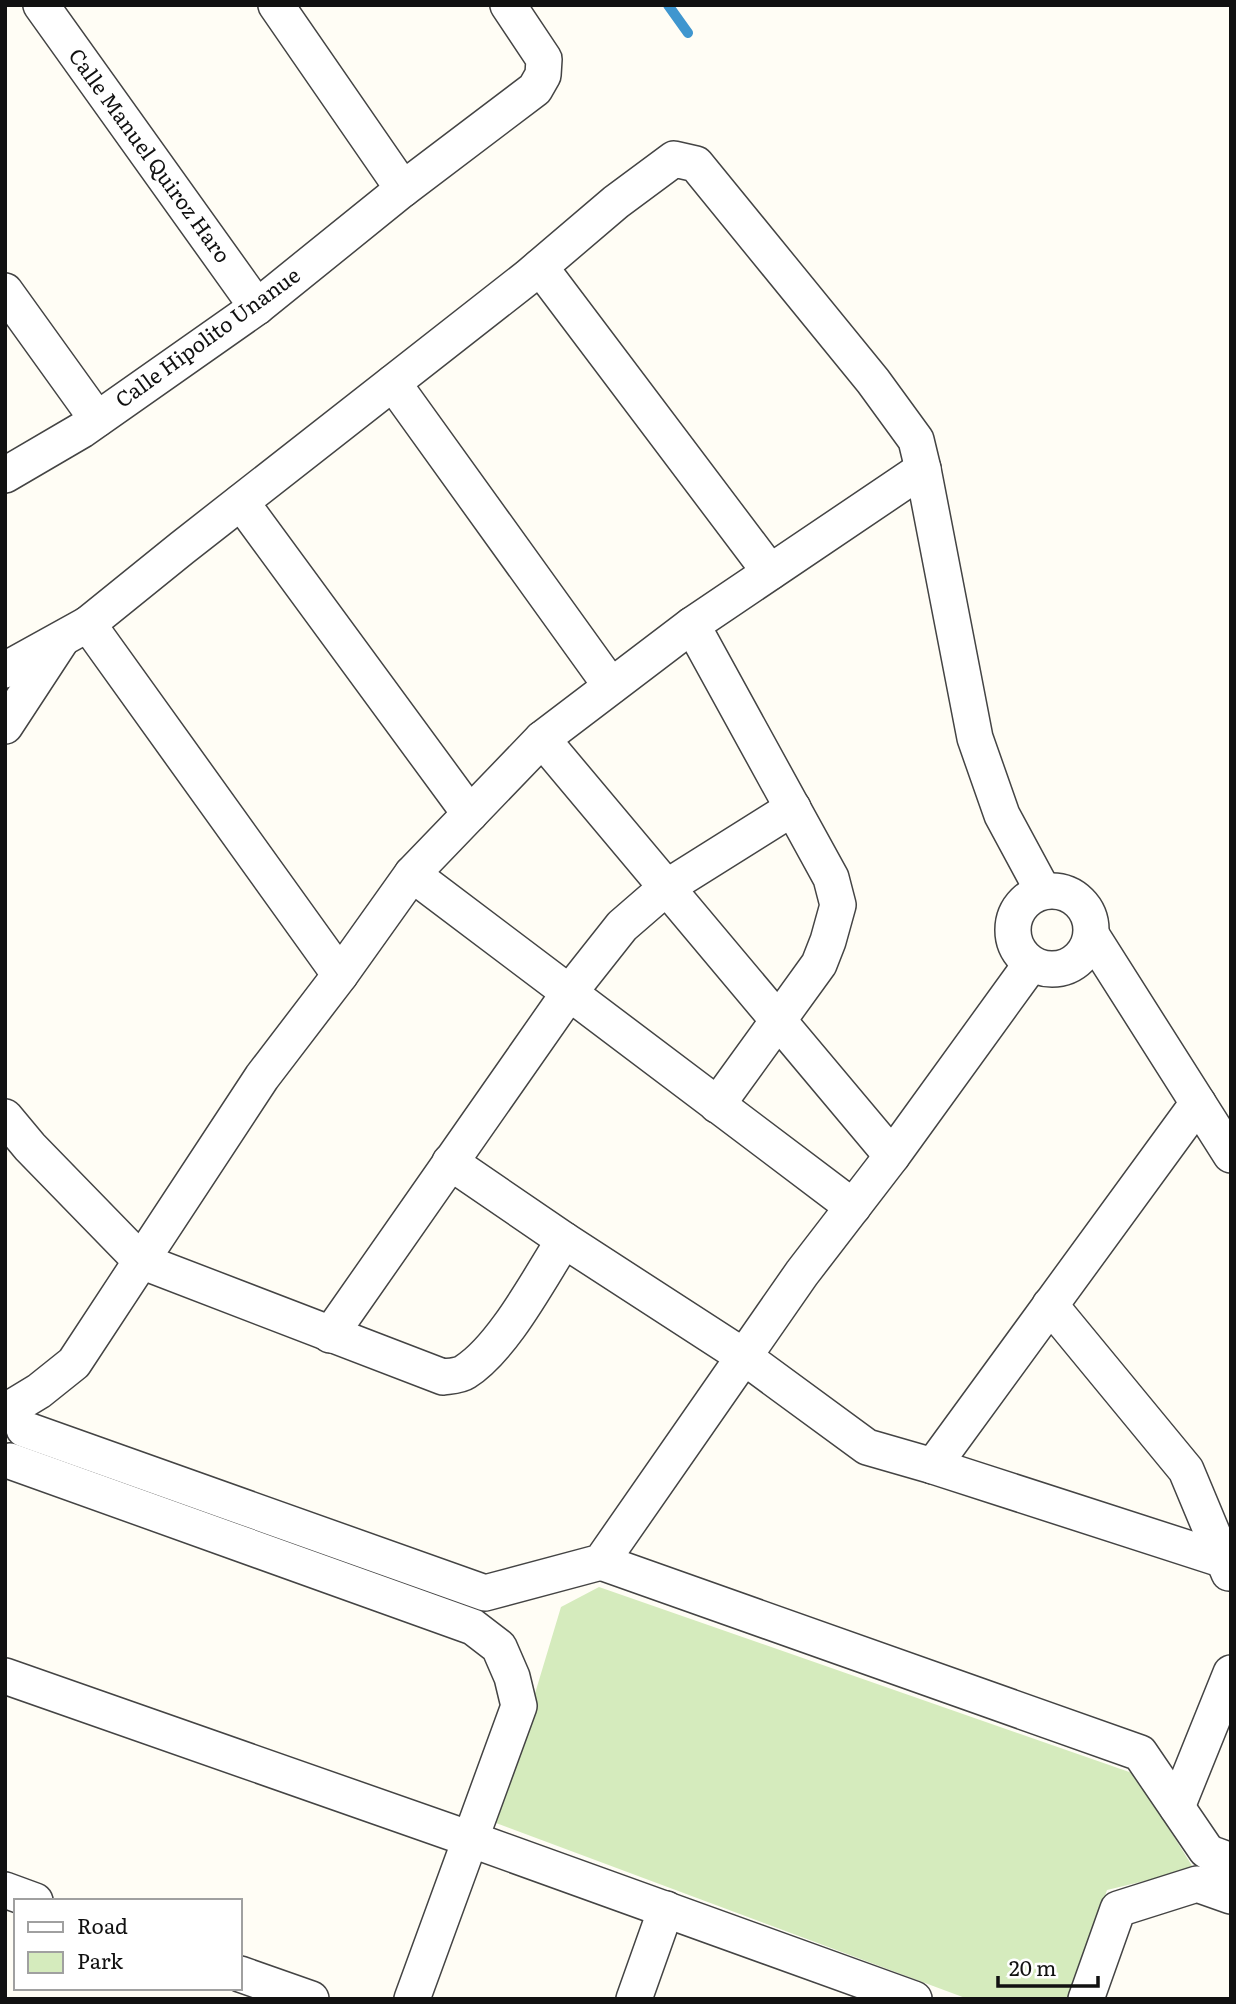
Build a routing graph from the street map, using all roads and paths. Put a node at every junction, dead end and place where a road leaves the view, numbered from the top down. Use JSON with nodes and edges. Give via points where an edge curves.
{"nodes":[{"id":1,"x":41,"y":5,"type":"edge"},
{"id":2,"x":276,"y":5,"type":"edge"},
{"id":3,"x":508,"y":5,"type":"edge"},
{"id":4,"x":403,"y":189,"type":"junction"},
{"id":5,"x":540,"y":267,"type":"junction"},
{"id":6,"x":5,"y":291,"type":"edge"},
{"id":7,"x":257,"y":307,"type":"junction"},
{"id":8,"x":393,"y":383,"type":"junction"},
{"id":9,"x":97,"y":419,"type":"junction"},
{"id":10,"x":923,"y":469,"type":"junction"},
{"id":11,"x":5,"y":475,"type":"edge"},
{"id":12,"x":241,"y":502,"type":"junction"},
{"id":13,"x":770,"y":572,"type":"junction"},
{"id":14,"x":692,"y":625,"type":"junction"},
{"id":15,"x":75,"y":632,"type":"junction"},
{"id":16,"x":5,"y":670,"type":"edge"},
{"id":17,"x":611,"y":686,"type":"junction"},
{"id":18,"x":5,"y":726,"type":"edge"},
{"id":19,"x":542,"y":739,"type":"junction"},
{"id":20,"x":793,"y":808,"type":"junction"},
{"id":21,"x":470,"y":814,"type":"junction"},
{"id":22,"x":412,"y":874,"type":"junction"},
{"id":23,"x":667,"y":887,"type":"junction"},
{"id":24,"x":1043,"y":891,"type":"junction"},
{"id":25,"x":1092,"y":936,"type":"junction"},
{"id":26,"x":1031,"y":964,"type":"junction"},
{"id":27,"x":340,"y":975,"type":"junction"},
{"id":28,"x":569,"y":993,"type":"junction"},
{"id":29,"x":779,"y":1021,"type":"junction"},
{"id":30,"x":1198,"y":1103,"type":"junction"},
{"id":31,"x":717,"y":1105,"type":"junction"},
{"id":32,"x":5,"y":1117,"type":"edge"},
{"id":33,"x":1231,"y":1155,"type":"edge"},
{"id":34,"x":892,"y":1156,"type":"junction"},
{"id":35,"x":450,"y":1163,"type":"junction"},
{"id":36,"x":853,"y":1207,"type":"junction"},
{"id":37,"x":564,"y":1240,"type":"junction"},
{"id":38,"x":141,"y":1261,"type":"junction"},
{"id":39,"x":1050,"y":1305,"type":"junction"},
{"id":40,"x":330,"y":1335,"type":"junction"},
{"id":41,"x":743,"y":1356,"type":"junction"},
{"id":42,"x":13,"y":1413,"type":"edge"},
{"id":43,"x":8,"y":1463,"type":"edge"},
{"id":44,"x":933,"y":1466,"type":"junction"},
{"id":45,"x":601,"y":1562,"type":"junction"},
{"id":46,"x":1227,"y":1569,"type":"edge"},
{"id":47,"x":1231,"y":1673,"type":"edge"},
{"id":48,"x":5,"y":1676,"type":"edge"},
{"id":49,"x":1177,"y":1807,"type":"junction"},
{"id":50,"x":470,"y":1839,"type":"junction"},
{"id":51,"x":1231,"y":1861,"type":"edge"},
{"id":52,"x":5,"y":1890,"type":"edge"},
{"id":53,"x":1231,"y":1896,"type":"edge"},
{"id":54,"x":30,"y":1899,"type":"edge"},
{"id":55,"x":666,"y":1909,"type":"junction"},
{"id":56,"x":242,"y":1975,"type":"edge"},
{"id":57,"x":871,"y":1991,"type":"edge"},
{"id":58,"x":311,"y":1999,"type":"edge"},
{"id":59,"x":412,"y":1999,"type":"edge"},
{"id":60,"x":634,"y":1999,"type":"edge"},
{"id":61,"x":914,"y":1999,"type":"edge"},
{"id":62,"x":1086,"y":1999,"type":"edge"}],
"edges":[{"from":1,"to":7,"type":"street","name":"Calle Manuel Quiroz Haro"},
{"from":2,"to":4,"type":"street"},
{"from":3,"to":4,"type":"street","name":"Calle Hipolito Unanue","via":[[544,59],[543,75],[535,89]]},
{"from":4,"to":7,"type":"street","name":"Calle Hipolito Unanue"},
{"from":5,"to":8,"type":"street"},
{"from":5,"to":10,"type":"street","via":[[674,159],[696,164],[873,381],[916,440]]},
{"from":5,"to":13,"type":"street"},
{"from":6,"to":9,"type":"street"},
{"from":7,"to":9,"type":"street","name":"Calle Hipolito Unanue"},
{"from":8,"to":12,"type":"street"},
{"from":8,"to":17,"type":"street"},
{"from":9,"to":11,"type":"street","name":"Calle Hipolito Unanue"},
{"from":10,"to":13,"type":"street"},
{"from":10,"to":24,"type":"street","via":[[975,738],[1002,815]]},
{"from":12,"to":15,"type":"street"},
{"from":12,"to":21,"type":"street"},
{"from":13,"to":14,"type":"street"},
{"from":14,"to":17,"type":"street"},
{"from":14,"to":20,"type":"street"},
{"from":15,"to":16,"type":"street"},
{"from":15,"to":18,"type":"street"},
{"from":15,"to":27,"type":"street"},
{"from":17,"to":19,"type":"street"},
{"from":19,"to":21,"type":"street"},
{"from":19,"to":23,"type":"street"},
{"from":20,"to":23,"type":"street"},
{"from":20,"to":29,"type":"street","via":[[831,878],[838,905],[819,964]]},
{"from":21,"to":22,"type":"street"},
{"from":22,"to":27,"type":"street"},
{"from":22,"to":28,"type":"street"},
{"from":23,"to":28,"type":"street","via":[[622,926]]},
{"from":23,"to":29,"type":"street"},
{"from":24,"to":25,"type":"street","via":[[1056,890],[1080,901],[1092,923]]},
{"from":24,"to":26,"type":"street","via":[[1021,905],[1012,930],[1014,943]]},
{"from":25,"to":26,"type":"street","via":[[1088,949],[1069,966],[1044,969]]},
{"from":25,"to":30,"type":"street"},
{"from":26,"to":34,"type":"street"},
{"from":27,"to":38,"type":"street","via":[[262,1077]]},
{"from":28,"to":31,"type":"street"},
{"from":28,"to":35,"type":"street"},
{"from":29,"to":31,"type":"street"},
{"from":29,"to":34,"type":"street"},
{"from":30,"to":33,"type":"street"},
{"from":30,"to":39,"type":"street"},
{"from":31,"to":36,"type":"street"},
{"from":32,"to":38,"type":"street"},
{"from":34,"to":36,"type":"street"},
{"from":35,"to":37,"type":"street"},
{"from":35,"to":40,"type":"street"},
{"from":36,"to":41,"type":"street"},
{"from":37,"to":40,"type":"street","via":[[506,1330],[462,1374],[443,1377]]},
{"from":37,"to":41,"type":"street"},
{"from":38,"to":40,"type":"street"},
{"from":38,"to":42,"type":"street","via":[[74,1363]]},
{"from":39,"to":44,"type":"street"},
{"from":39,"to":46,"type":"street","via":[[1186,1470]]},
{"from":41,"to":44,"type":"street","via":[[867,1447]]},
{"from":41,"to":45,"type":"street"},
{"from":42,"to":43,"type":"street","via":[[18,1454]]},
{"from":42,"to":45,"type":"street","via":[[485,1593]]},
{"from":43,"to":50,"type":"street","via":[[473,1627],[499,1647],[519,1706]]},
{"from":44,"to":46,"type":"street"},
{"from":45,"to":49,"type":"street","via":[[1140,1753]]},
{"from":47,"to":49,"type":"street"},
{"from":48,"to":50,"type":"street"},
{"from":49,"to":51,"type":"street","via":[[1206,1850]]},
{"from":50,"to":55,"type":"street"},
{"from":50,"to":59,"type":"street"},
{"from":52,"to":54,"type":"street"},
{"from":53,"to":62,"type":"street","via":[[1197,1884],[1118,1909]]},
{"from":55,"to":57,"type":"street"},
{"from":55,"to":60,"type":"street"},
{"from":56,"to":58,"type":"street"},
{"from":57,"to":61,"type":"street"}]}
